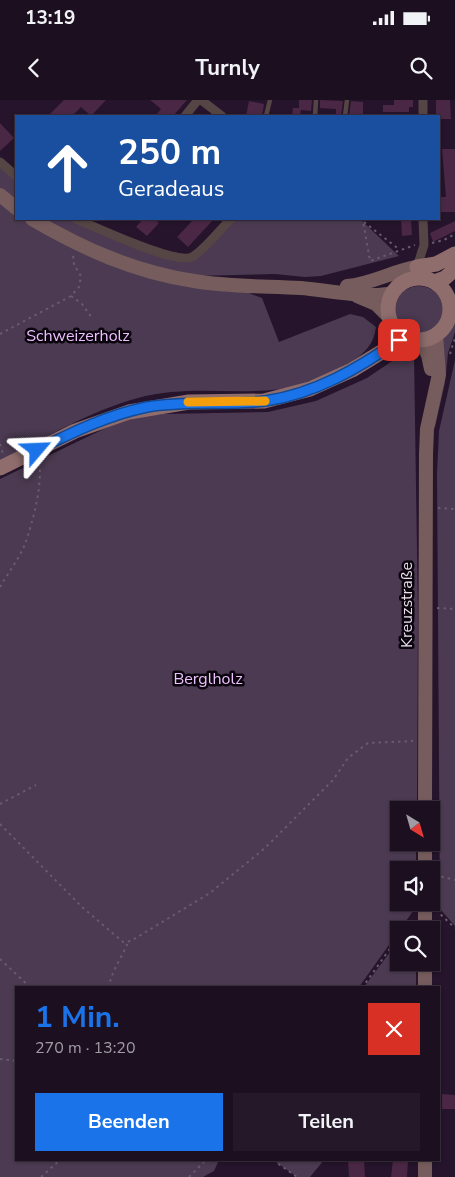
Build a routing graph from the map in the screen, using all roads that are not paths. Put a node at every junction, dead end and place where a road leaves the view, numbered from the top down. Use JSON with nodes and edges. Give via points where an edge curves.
{"nodes":[{"id":1,"x":199,"y":100,"type":"edge"},
{"id":2,"x":270,"y":100,"type":"edge"},
{"id":3,"x":316,"y":100,"type":"edge"},
{"id":4,"x":347,"y":100,"type":"edge"},
{"id":5,"x":423,"y":100,"type":"edge"},
{"id":6,"x":185,"y":115,"type":"edge"},
{"id":7,"x":221,"y":115,"type":"edge"},
{"id":8,"x":266,"y":115,"type":"edge"},
{"id":9,"x":315,"y":115,"type":"edge"},
{"id":10,"x":345,"y":115,"type":"edge"},
{"id":11,"x":423,"y":115,"type":"edge"},
{"id":12,"x":0,"y":162,"type":"edge"},
{"id":13,"x":15,"y":175,"type":"edge"},
{"id":14,"x":0,"y":195,"type":"edge"},
{"id":15,"x":15,"y":207,"type":"edge"},
{"id":16,"x":34,"y":220,"type":"edge"},
{"id":17,"x":78,"y":220,"type":"edge"},
{"id":18,"x":230,"y":220,"type":"edge"},
{"id":19,"x":423,"y":220,"type":"edge"},
{"id":20,"x":455,"y":254,"type":"edge"},
{"id":21,"x":419,"y":261,"type":"junction"},
{"id":22,"x":455,"y":270,"type":"edge"},
{"id":23,"x":455,"y":281,"type":"edge"},
{"id":24,"x":434,"y":282,"type":"junction"},
{"id":25,"x":301,"y":288,"type":"junction"},
{"id":26,"x":347,"y":292,"type":"junction"},
{"id":27,"x":392,"y":293,"type":"junction"},
{"id":28,"x":447,"y":296,"type":"junction"},
{"id":29,"x":391,"y":322,"type":"junction"},
{"id":30,"x":436,"y":335,"type":"junction"},
{"id":31,"x":413,"y":339,"type":"junction"},
{"id":32,"x":374,"y":355,"type":"junction"},
{"id":33,"x":432,"y":400,"type":"junction"},
{"id":34,"x":0,"y":468,"type":"edge"},
{"id":35,"x":425,"y":801,"type":"edge"},
{"id":36,"x":425,"y":971,"type":"edge"},
{"id":37,"x":425,"y":986,"type":"edge"},
{"id":38,"x":425,"y":1161,"type":"edge"},
{"id":39,"x":425,"y":1177,"type":"edge"}],
"edges":[{"from":1,"to":6,"type":"street"},
{"from":1,"to":7,"type":"street"},
{"from":2,"to":8,"type":"lane"},
{"from":3,"to":9,"type":"lane"},
{"from":4,"to":10,"type":"lane"},
{"from":5,"to":11,"type":"street"},
{"from":12,"to":13,"type":"street"},
{"from":14,"to":15,"type":"main road"},
{"from":16,"to":25,"type":"main road","via":[[73,243],[139,269],[194,281]]},
{"from":17,"to":18,"type":"street","via":[[134,244],[182,259],[193,256]]},
{"from":19,"to":21,"type":"street","via":[[424,245]]},
{"from":20,"to":21,"type":"main road","via":[[436,264]]},
{"from":21,"to":25,"type":"main road","via":[[360,285]]},
{"from":22,"to":24,"type":"main road"},
{"from":23,"to":28,"type":"main road"},
{"from":24,"to":27,"type":"main road","via":[[416,278],[398,286]]},
{"from":24,"to":28,"type":"main road"},
{"from":25,"to":26,"type":"main road"},
{"from":26,"to":27,"type":"main road"},
{"from":26,"to":29,"type":"main road","via":[[376,304]]},
{"from":27,"to":29,"type":"main road","via":[[388,304]]},
{"from":28,"to":30,"type":"main road","via":[[450,313],[443,329]]},
{"from":29,"to":31,"type":"main road"},
{"from":29,"to":32,"type":"main road"},
{"from":30,"to":31,"type":"main road"},
{"from":30,"to":33,"type":"main road","name":"Kreuzstraße","via":[[439,374]]},
{"from":31,"to":32,"type":"main road"},
{"from":31,"to":33,"type":"main road","name":"Kreuzstraße","via":[[431,367]]},
{"from":32,"to":34,"type":"main road","via":[[327,383],[290,396],[264,401],[189,402],[108,418]]},
{"from":33,"to":35,"type":"main road","name":"Kreuzstraße","via":[[426,454]]},
{"from":36,"to":37,"type":"main road"},
{"from":38,"to":39,"type":"main road"}]}
